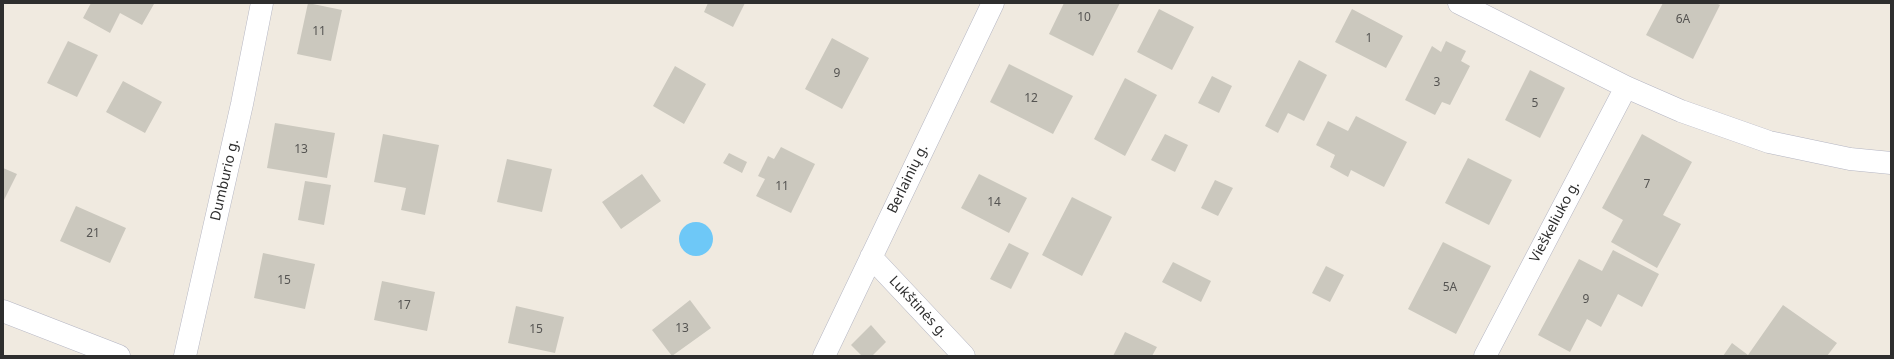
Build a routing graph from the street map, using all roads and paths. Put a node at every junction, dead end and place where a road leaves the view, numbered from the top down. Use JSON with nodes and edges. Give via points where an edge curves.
{"nodes":[{"id":1,"x":262,"y":3,"type":"edge"},
{"id":2,"x":993,"y":3,"type":"edge"},
{"id":3,"x":1458,"y":3,"type":"edge"},
{"id":4,"x":1626,"y":87,"type":"junction"},
{"id":5,"x":1891,"y":163,"type":"edge"},
{"id":6,"x":871,"y":257,"type":"junction"},
{"id":7,"x":3,"y":311,"type":"edge"},
{"id":8,"x":119,"y":356,"type":"edge"},
{"id":9,"x":185,"y":356,"type":"edge"},
{"id":10,"x":824,"y":356,"type":"edge"},
{"id":11,"x":964,"y":356,"type":"edge"},
{"id":12,"x":1485,"y":356,"type":"edge"}],
"edges":[{"from":1,"to":9,"type":"street","name":"Dumburio g."},
{"from":2,"to":6,"type":"street","name":"Berlainių g."},
{"from":3,"to":4,"type":"street"},
{"from":4,"to":5,"type":"street","via":[[1682,111],[1769,142],[1850,159]]},
{"from":4,"to":12,"type":"street","name":"Vieškeliuko g."},
{"from":6,"to":10,"type":"street","name":"Berlainių g."},
{"from":6,"to":11,"type":"street","name":"Lukštinės g."},
{"from":7,"to":8,"type":"street"}]}
